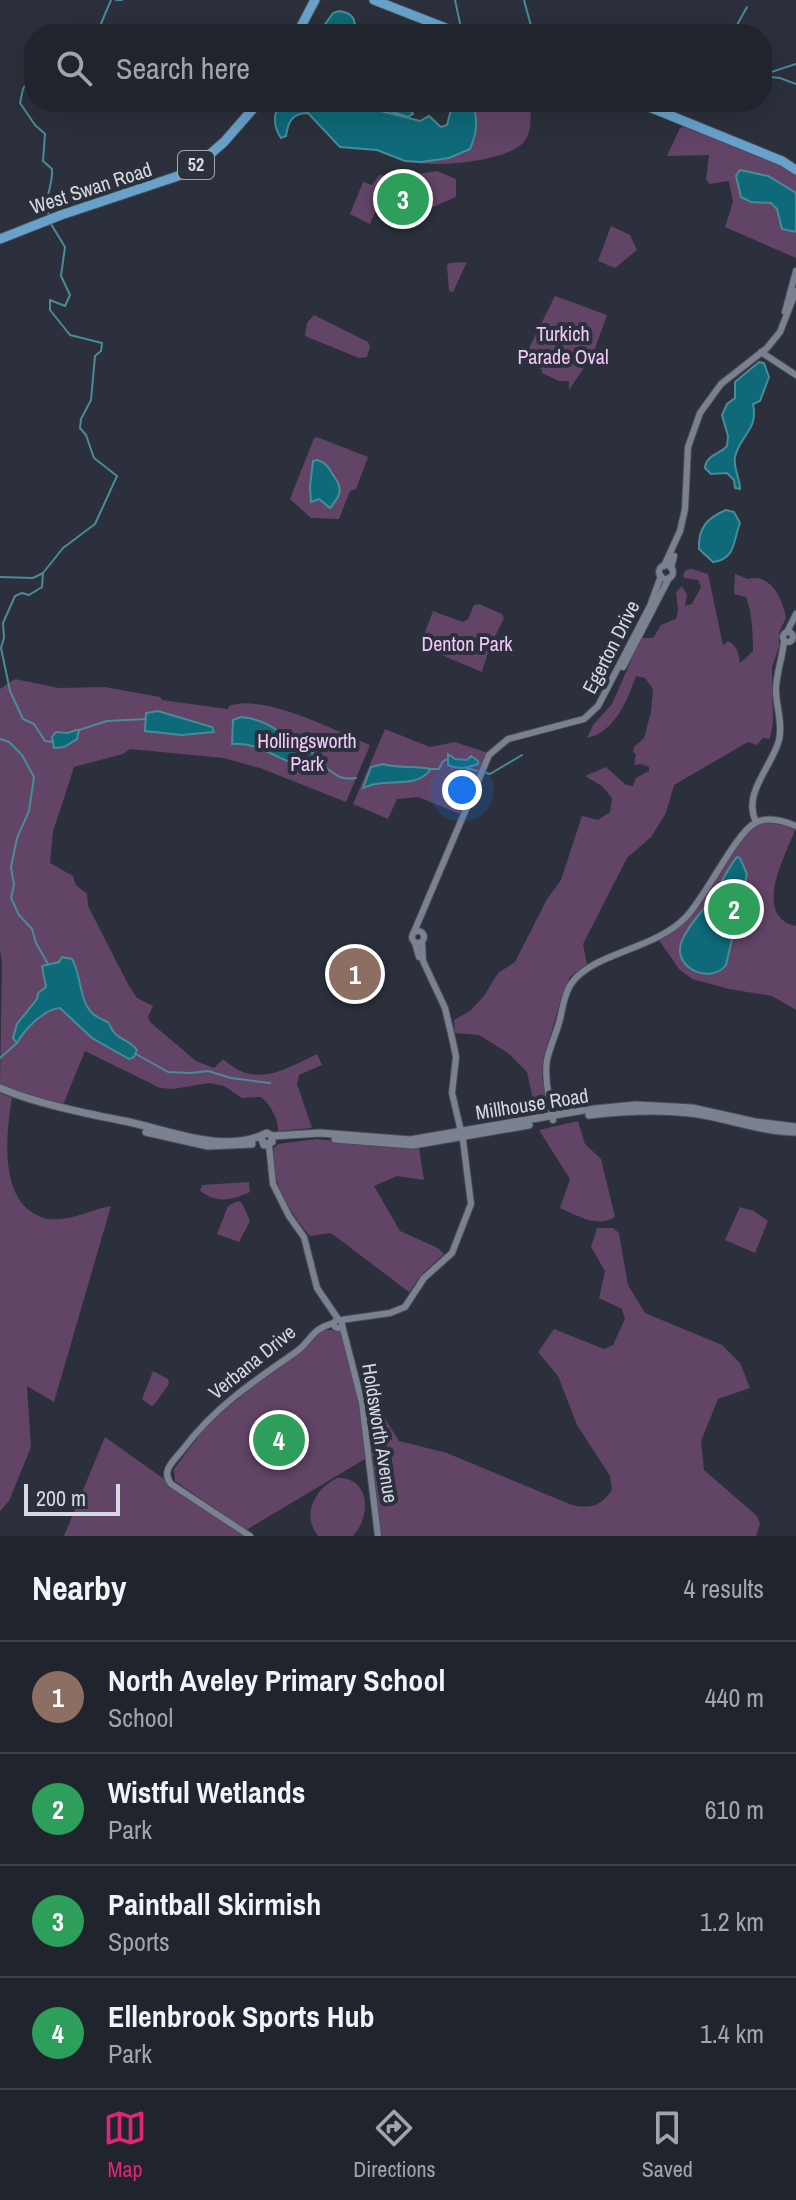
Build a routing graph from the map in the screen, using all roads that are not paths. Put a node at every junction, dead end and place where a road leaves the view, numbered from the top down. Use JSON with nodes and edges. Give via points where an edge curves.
{"nodes":[{"id":1,"x":313,"y":0,"type":"edge"},
{"id":2,"x":375,"y":1,"type":"edge"},
{"id":3,"x":302,"y":24,"type":"edge"},
{"id":4,"x":435,"y":24,"type":"edge"},
{"id":5,"x":250,"y":112,"type":"edge"},
{"id":6,"x":661,"y":112,"type":"edge"},
{"id":7,"x":747,"y":148,"type":"junction"},
{"id":8,"x":796,"y":170,"type":"edge"},
{"id":9,"x":796,"y":177,"type":"edge"},
{"id":10,"x":0,"y":239,"type":"edge"},
{"id":11,"x":796,"y":271,"type":"edge"},
{"id":12,"x":796,"y":291,"type":"edge"},
{"id":13,"x":783,"y":324,"type":"junction"},
{"id":14,"x":764,"y":350,"type":"junction"},
{"id":15,"x":796,"y":375,"type":"edge"},
{"id":16,"x":668,"y":567,"type":"junction"},
{"id":17,"x":665,"y":577,"type":"junction"},
{"id":18,"x":796,"y":614,"type":"edge"},
{"id":19,"x":791,"y":638,"type":"edge"},
{"id":20,"x":756,"y":822,"type":"junction"},
{"id":21,"x":796,"y":826,"type":"edge"},
{"id":22,"x":418,"y":933,"type":"junction"},
{"id":23,"x":419,"y":942,"type":"junction"},
{"id":24,"x":0,"y":1088,"type":"edge"},
{"id":25,"x":553,"y":1118,"type":"junction"},
{"id":26,"x":796,"y":1130,"type":"edge"},
{"id":27,"x":460,"y":1134,"type":"junction"},
{"id":28,"x":267,"y":1141,"type":"junction"},
{"id":29,"x":338,"y":1324,"type":"junction"},
{"id":30,"x":252,"y":1536,"type":"edge"},
{"id":31,"x":378,"y":1536,"type":"edge"}],
"edges":[{"from":1,"to":3,"type":"main road"},
{"from":2,"to":4,"type":"main road"},
{"from":5,"to":10,"type":"main road","name":"West Swan Road","number":"52","via":[[224,142],[178,176]]},
{"from":6,"to":7,"type":"main road"},
{"from":7,"to":8,"type":"main road"},
{"from":7,"to":9,"type":"main road"},
{"from":11,"to":13,"type":"street"},
{"from":12,"to":13,"type":"street"},
{"from":13,"to":14,"type":"street"},
{"from":14,"to":15,"type":"street"},
{"from":14,"to":16,"type":"street","via":[[707,401],[689,440],[685,509]]},
{"from":16,"to":17,"type":"street","via":[[673,574]]},
{"from":16,"to":17,"type":"street","via":[[660,569]]},
{"from":17,"to":22,"type":"street","name":"Egerton Drive","via":[[597,714],[507,743],[493,754]]},
{"from":18,"to":19,"type":"street"},
{"from":19,"to":20,"type":"street","via":[[783,651],[776,691],[779,738],[758,782],[753,801]]},
{"from":20,"to":21,"type":"street","via":[[769,819]]},
{"from":20,"to":25,"type":"street","via":[[685,918],[658,939],[595,964],[570,985],[547,1058]]},
{"from":22,"to":23,"type":"street","name":"Egerton Drive"},
{"from":22,"to":23,"type":"street","name":"Egerton Drive","via":[[412,938]]},
{"from":23,"to":27,"type":"street","name":"Egerton Drive","via":[[445,1008],[456,1057],[452,1093]]},
{"from":24,"to":28,"type":"main road","name":"Millhouse Road","via":[[196,1139]]},
{"from":25,"to":26,"type":"main road","name":"Millhouse Road","via":[[636,1107]]},
{"from":25,"to":27,"type":"main road","name":"Millhouse Road"},
{"from":27,"to":28,"type":"main road","name":"Millhouse Road","via":[[413,1145],[321,1138]]},
{"from":27,"to":29,"type":"street","name":"Verbana Drive","via":[[471,1201],[457,1238],[423,1274],[400,1310]]},
{"from":28,"to":29,"type":"street","name":"Holdsworth Avenue","via":[[273,1184],[304,1237],[317,1288]]},
{"from":29,"to":30,"type":"street","name":"Verbana Drive","via":[[312,1333],[297,1351],[248,1384],[216,1411],[173,1462],[171,1475],[178,1487]]},
{"from":29,"to":31,"type":"street","name":"Holdsworth Avenue","via":[[346,1335],[362,1403]]}]}
